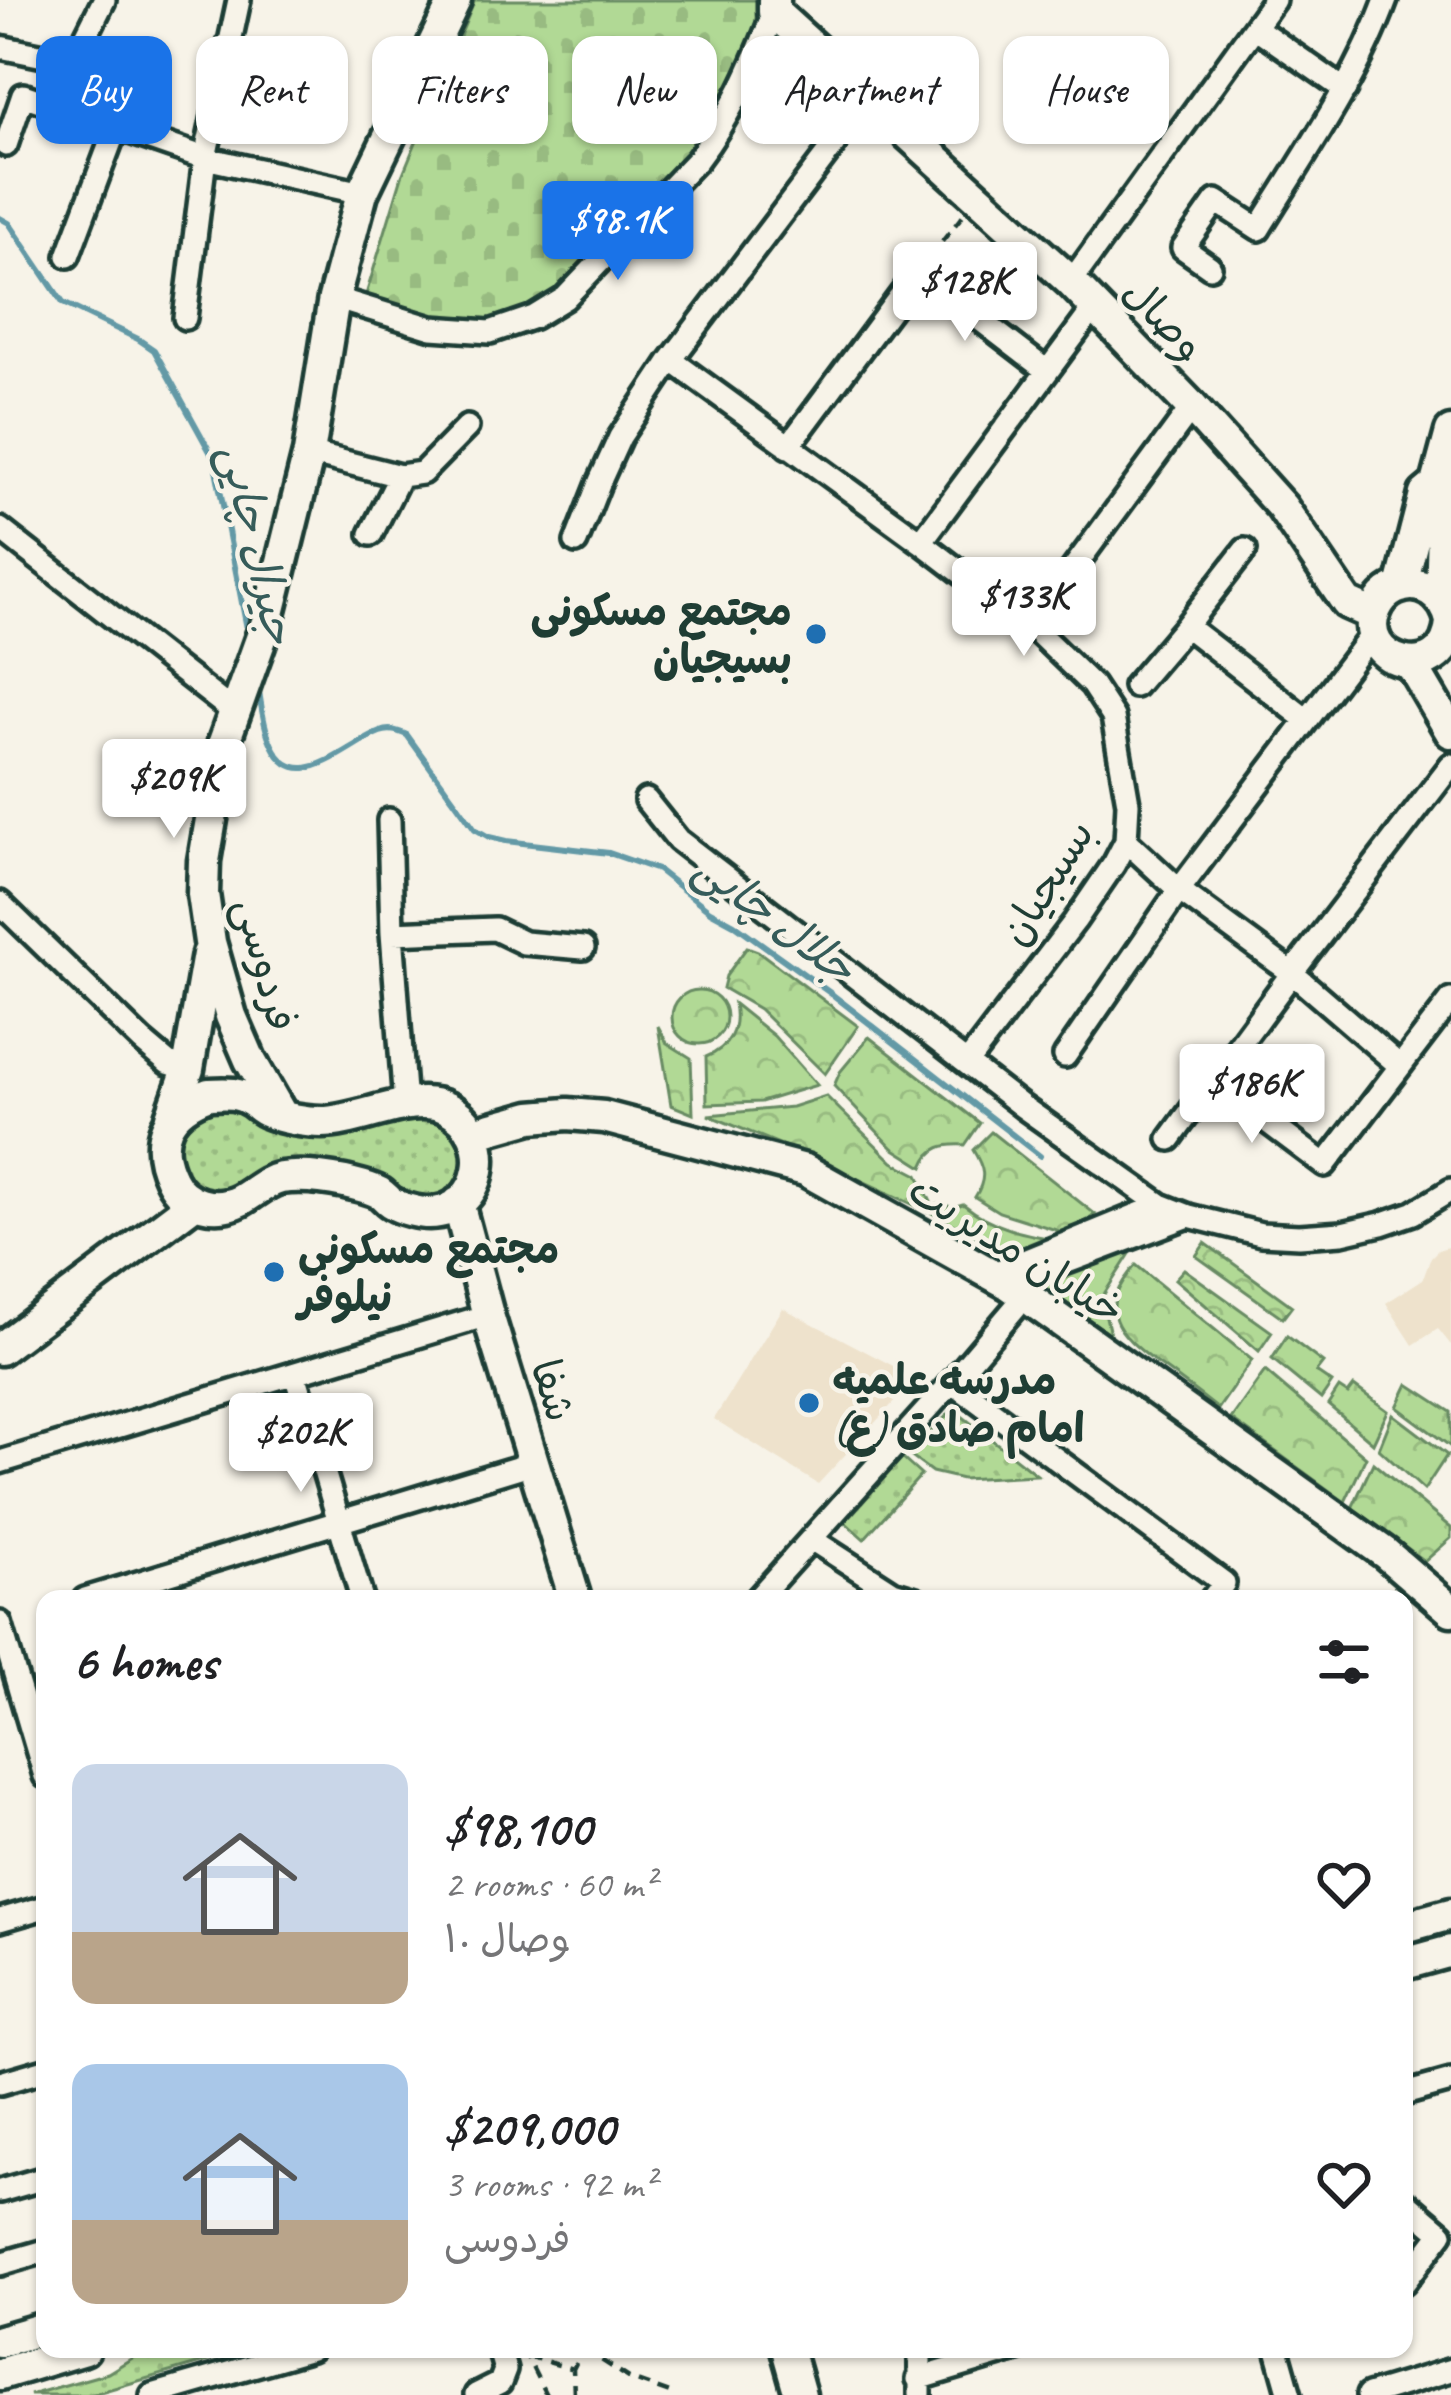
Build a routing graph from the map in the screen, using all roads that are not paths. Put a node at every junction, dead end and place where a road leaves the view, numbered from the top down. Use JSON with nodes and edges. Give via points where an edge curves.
{"nodes":[{"id":1,"x":104,"y":0,"type":"edge"},
{"id":2,"x":239,"y":0,"type":"edge"},
{"id":3,"x":455,"y":0,"type":"edge"},
{"id":4,"x":1274,"y":0,"type":"edge"},
{"id":5,"x":1387,"y":0,"type":"edge"},
{"id":6,"x":774,"y":6,"type":"edge"},
{"id":7,"x":1256,"y":28,"type":"junction"},
{"id":8,"x":805,"y":36,"type":"edge"},
{"id":9,"x":0,"y":47,"type":"edge"},
{"id":10,"x":1346,"y":90,"type":"junction"},
{"id":11,"x":36,"y":99,"type":"edge"},
{"id":12,"x":110,"y":144,"type":"edge"},
{"id":13,"x":164,"y":144,"type":"edge"},
{"id":14,"x":834,"y":144,"type":"edge"},
{"id":15,"x":920,"y":144,"type":"edge"},
{"id":16,"x":6,"y":146,"type":"dead end"},
{"id":17,"x":206,"y":158,"type":"junction"},
{"id":18,"x":362,"y":193,"type":"junction"},
{"id":19,"x":68,"y":256,"type":"dead end"},
{"id":20,"x":1210,"y":267,"type":"dead end"},
{"id":21,"x":1071,"y":282,"type":"junction"},
{"id":22,"x":334,"y":298,"type":"junction"},
{"id":23,"x":1095,"y":307,"type":"junction"},
{"id":24,"x":185,"y":318,"type":"dead end"},
{"id":25,"x":671,"y":360,"type":"junction"},
{"id":26,"x":1047,"y":371,"type":"junction"},
{"id":27,"x":1192,"y":407,"type":"junction"},
{"id":28,"x":467,"y":427,"type":"dead end"},
{"id":29,"x":1451,"y":432,"type":"edge"},
{"id":30,"x":788,"y":447,"type":"junction"},
{"id":31,"x":309,"y":454,"type":"junction"},
{"id":32,"x":400,"y":476,"type":"junction"},
{"id":33,"x":1437,"y":484,"type":"junction"},
{"id":34,"x":0,"y":529,"type":"edge"},
{"id":35,"x":371,"y":534,"type":"dead end"},
{"id":36,"x":576,"y":542,"type":"dead end"},
{"id":37,"x":921,"y":542,"type":"junction"},
{"id":38,"x":1446,"y":542,"type":"edge"},
{"id":39,"x":1245,"y":550,"type":"dead end"},
{"id":40,"x":1401,"y":587,"type":"junction"},
{"id":41,"x":1374,"y":624,"type":"junction"},
{"id":42,"x":1449,"y":625,"type":"edge"},
{"id":43,"x":1031,"y":626,"type":"junction"},
{"id":44,"x":1186,"y":626,"type":"junction"},
{"id":45,"x":1411,"y":664,"type":"junction"},
{"id":46,"x":1136,"y":686,"type":"dead end"},
{"id":47,"x":1307,"y":720,"type":"junction"},
{"id":48,"x":229,"y":727,"type":"junction"},
{"id":49,"x":1451,"y":732,"type":"edge"},
{"id":50,"x":1451,"y":765,"type":"edge"},
{"id":51,"x":646,"y":800,"type":"dead end"},
{"id":52,"x":389,"y":820,"type":"dead end"},
{"id":53,"x":1126,"y":841,"type":"junction"},
{"id":54,"x":1179,"y":890,"type":"junction"},
{"id":55,"x":0,"y":903,"type":"edge"},
{"id":56,"x":392,"y":933,"type":"junction"},
{"id":57,"x":210,"y":942,"type":"junction"},
{"id":58,"x":583,"y":948,"type":"dead end"},
{"id":59,"x":1292,"y":973,"type":"junction"},
{"id":60,"x":1451,"y":1000,"type":"edge"},
{"id":61,"x":1065,"y":1056,"type":"dead end"},
{"id":62,"x":968,"y":1063,"type":"junction"},
{"id":63,"x":1400,"y":1066,"type":"junction"},
{"id":64,"x":188,"y":1069,"type":"junction"},
{"id":65,"x":1213,"y":1081,"type":"junction"},
{"id":66,"x":405,"y":1105,"type":"junction"},
{"id":67,"x":280,"y":1114,"type":"junction"},
{"id":68,"x":169,"y":1122,"type":"junction"},
{"id":69,"x":474,"y":1133,"type":"junction"},
{"id":70,"x":1170,"y":1139,"type":"dead end"},
{"id":71,"x":1451,"y":1190,"type":"edge"},
{"id":72,"x":194,"y":1203,"type":"junction"},
{"id":73,"x":458,"y":1203,"type":"junction"},
{"id":74,"x":1161,"y":1204,"type":"junction"},
{"id":75,"x":1189,"y":1216,"type":"junction"},
{"id":76,"x":1009,"y":1285,"type":"junction"},
{"id":77,"x":488,"y":1316,"type":"junction"},
{"id":78,"x":0,"y":1349,"type":"edge"},
{"id":79,"x":295,"y":1374,"type":"junction"},
{"id":80,"x":952,"y":1382,"type":"junction"},
{"id":81,"x":0,"y":1462,"type":"edge"},
{"id":82,"x":532,"y":1463,"type":"junction"},
{"id":83,"x":339,"y":1522,"type":"junction"},
{"id":84,"x":811,"y":1539,"type":"junction"},
{"id":85,"x":115,"y":1590,"type":"edge"},
{"id":86,"x":359,"y":1590,"type":"edge"},
{"id":87,"x":572,"y":1590,"type":"edge"},
{"id":88,"x":765,"y":1590,"type":"edge"},
{"id":89,"x":890,"y":1590,"type":"edge"},
{"id":90,"x":1218,"y":1590,"type":"edge"},
{"id":91,"x":1451,"y":1610,"type":"edge"},
{"id":92,"x":0,"y":1623,"type":"edge"},
{"id":93,"x":36,"y":1745,"type":"edge"},
{"id":94,"x":36,"y":1909,"type":"edge"},
{"id":95,"x":1451,"y":1914,"type":"edge"},
{"id":96,"x":0,"y":1920,"type":"edge"},
{"id":97,"x":1413,"y":1925,"type":"edge"},
{"id":98,"x":1451,"y":1951,"type":"edge"},
{"id":99,"x":1413,"y":1962,"type":"edge"},
{"id":100,"x":36,"y":2073,"type":"edge"},
{"id":101,"x":1451,"y":2081,"type":"edge"},
{"id":102,"x":0,"y":2083,"type":"edge"},
{"id":103,"x":1413,"y":2092,"type":"edge"},
{"id":104,"x":36,"y":2181,"type":"edge"},
{"id":105,"x":0,"y":2191,"type":"edge"},
{"id":106,"x":1413,"y":2208,"type":"edge"},
{"id":107,"x":36,"y":2254,"type":"edge"},
{"id":108,"x":0,"y":2264,"type":"edge"},
{"id":109,"x":1413,"y":2271,"type":"edge"},
{"id":110,"x":36,"y":2331,"type":"edge"},
{"id":111,"x":0,"y":2341,"type":"edge"},
{"id":112,"x":54,"y":2358,"type":"edge"},
{"id":113,"x":280,"y":2358,"type":"edge"},
{"id":114,"x":502,"y":2358,"type":"edge"},
{"id":115,"x":790,"y":2358,"type":"edge"},
{"id":116,"x":995,"y":2358,"type":"edge"},
{"id":117,"x":1280,"y":2358,"type":"edge"},
{"id":118,"x":1451,"y":2370,"type":"edge"},
{"id":119,"x":0,"y":2374,"type":"edge"},
{"id":120,"x":919,"y":2387,"type":"edge"},
{"id":121,"x":152,"y":2395,"type":"edge"},
{"id":122,"x":476,"y":2395,"type":"edge"},
{"id":123,"x":800,"y":2395,"type":"edge"},
{"id":124,"x":1290,"y":2395,"type":"edge"},
{"id":125,"x":1368,"y":2395,"type":"edge"}],
"edges":[{"from":1,"to":9,"type":"street","via":[[73,62]]},
{"from":2,"to":17,"type":"street"},
{"from":3,"to":18,"type":"street","name":"فردوسی"},
{"from":4,"to":7,"type":"street"},
{"from":5,"to":10,"type":"street"},
{"from":6,"to":8,"type":"street","name":"وصال"},
{"from":6,"to":22,"type":"street","via":[[747,80],[711,141],[565,298],[490,332],[432,328]]},
{"from":7,"to":10,"type":"street"},
{"from":7,"to":21,"type":"street"},
{"from":10,"to":20,"type":"street","via":[[1259,229],[1216,201],[1183,248]]},
{"from":11,"to":16,"type":"street","via":[[23,94]]},
{"from":12,"to":19,"type":"street"},
{"from":13,"to":17,"type":"street"},
{"from":14,"to":25,"type":"street"},
{"from":15,"to":21,"type":"street","name":"وصال"},
{"from":17,"to":18,"type":"street"},
{"from":17,"to":24,"type":"street"},
{"from":18,"to":22,"type":"street","name":"فردوسی"},
{"from":21,"to":23,"type":"street","name":"وصال"},
{"from":22,"to":31,"type":"street","name":"فردوسی"},
{"from":23,"to":26,"type":"street"},
{"from":23,"to":27,"type":"street","name":"وصال"},
{"from":25,"to":30,"type":"street","name":"بسیجیان"},
{"from":25,"to":36,"type":"street","via":[[620,437]]},
{"from":26,"to":30,"type":"street","via":[[918,272]]},
{"from":26,"to":37,"type":"street"},
{"from":27,"to":41,"type":"street","name":"وصال","via":[[1282,507],[1347,603]]},
{"from":27,"to":43,"type":"street"},
{"from":28,"to":32,"type":"street","via":[[422,473]]},
{"from":29,"to":33,"type":"street"},
{"from":30,"to":37,"type":"street","name":"بسیجیان"},
{"from":31,"to":32,"type":"street"},
{"from":31,"to":48,"type":"street","name":"فردوسی","via":[[267,622]]},
{"from":32,"to":35,"type":"street"},
{"from":33,"to":38,"type":"street"},
{"from":33,"to":40,"type":"street","via":[[1425,494]]},
{"from":34,"to":48,"type":"street"},
{"from":37,"to":43,"type":"street","name":"بسیجیان"},
{"from":38,"to":42,"type":"street"},
{"from":39,"to":44,"type":"street"},
{"from":40,"to":41,"type":"street","via":[[1384,596]]},
{"from":40,"to":42,"type":"street","via":[[1419,586]]},
{"from":41,"to":45,"type":"street","via":[[1378,645]]},
{"from":41,"to":47,"type":"street"},
{"from":42,"to":45,"type":"street","via":[[1436,656]]},
{"from":43,"to":53,"type":"street","name":"بسیجیان","via":[[1092,685],[1113,718]]},
{"from":44,"to":46,"type":"street"},
{"from":44,"to":47,"type":"street"},
{"from":45,"to":49,"type":"street"},
{"from":47,"to":54,"type":"street"},
{"from":48,"to":57,"type":"street","name":"فردوسی","via":[[204,862]]},
{"from":50,"to":59,"type":"street"},
{"from":51,"to":62,"type":"street","via":[[678,840]]},
{"from":52,"to":56,"type":"street"},
{"from":53,"to":54,"type":"street"},
{"from":53,"to":62,"type":"street","name":"بسیجیان"},
{"from":54,"to":59,"type":"street"},
{"from":54,"to":61,"type":"street"},
{"from":55,"to":64,"type":"street","via":[[142,1041]]},
{"from":56,"to":58,"type":"street","via":[[495,929],[524,943]]},
{"from":56,"to":66,"type":"street"},
{"from":57,"to":64,"type":"street"},
{"from":57,"to":67,"type":"street","name":"فردوسی","via":[[231,1016]]},
{"from":59,"to":63,"type":"street"},
{"from":59,"to":65,"type":"street"},
{"from":60,"to":63,"type":"street"},
{"from":62,"to":74,"type":"street"},
{"from":63,"to":65,"type":"street","via":[[1325,1165]]},
{"from":64,"to":68,"type":"street"},
{"from":65,"to":70,"type":"street"},
{"from":66,"to":67,"type":"street","via":[[321,1122]]},
{"from":66,"to":69,"type":"street","via":[[448,1109]]},
{"from":67,"to":68,"type":"street","via":[[247,1098],[209,1094]]},
{"from":68,"to":72,"type":"street","via":[[164,1163],[176,1190]]},
{"from":69,"to":73,"type":"street","via":[[477,1174]]},
{"from":69,"to":76,"type":"street","name":"خیابان مدیریت","via":[[531,1117],[604,1117],[784,1165]]},
{"from":71,"to":75,"type":"street","via":[[1414,1213],[1342,1233],[1261,1234]]},
{"from":72,"to":73,"type":"street","via":[[235,1204],[281,1178],[366,1187],[425,1214]]},
{"from":72,"to":78,"type":"street"},
{"from":73,"to":77,"type":"street","name":"شفا"},
{"from":74,"to":75,"type":"street"},
{"from":74,"to":76,"type":"street"},
{"from":75,"to":76,"type":"street"},
{"from":76,"to":80,"type":"street"},
{"from":76,"to":91,"type":"street","name":"خیابان مدیریت","via":[[1385,1553]]},
{"from":77,"to":79,"type":"street"},
{"from":77,"to":82,"type":"street","name":"شفا"},
{"from":79,"to":81,"type":"street"},
{"from":79,"to":83,"type":"street"},
{"from":80,"to":84,"type":"street"},
{"from":80,"to":90,"type":"street","via":[[1224,1582]]},
{"from":82,"to":83,"type":"street"},
{"from":82,"to":87,"type":"street","name":"شفا"},
{"from":83,"to":85,"type":"street"},
{"from":83,"to":86,"type":"street"},
{"from":84,"to":88,"type":"street"},
{"from":84,"to":89,"type":"street"},
{"from":92,"to":93,"type":"street"},
{"from":94,"to":96,"type":"street"},
{"from":95,"to":97,"type":"street"},
{"from":98,"to":99,"type":"street"},
{"from":100,"to":102,"type":"street"},
{"from":101,"to":103,"type":"street"},
{"from":104,"to":105,"type":"street"},
{"from":106,"to":109,"type":"street","via":[[1442,2233]]},
{"from":107,"to":108,"type":"street"},
{"from":110,"to":111,"type":"street"},
{"from":112,"to":119,"type":"street"},
{"from":113,"to":121,"type":"street"},
{"from":114,"to":122,"type":"street","via":[[500,2384]]},
{"from":115,"to":123,"type":"street"},
{"from":116,"to":120,"type":"street"},
{"from":117,"to":124,"type":"street"},
{"from":118,"to":125,"type":"street"}]}
